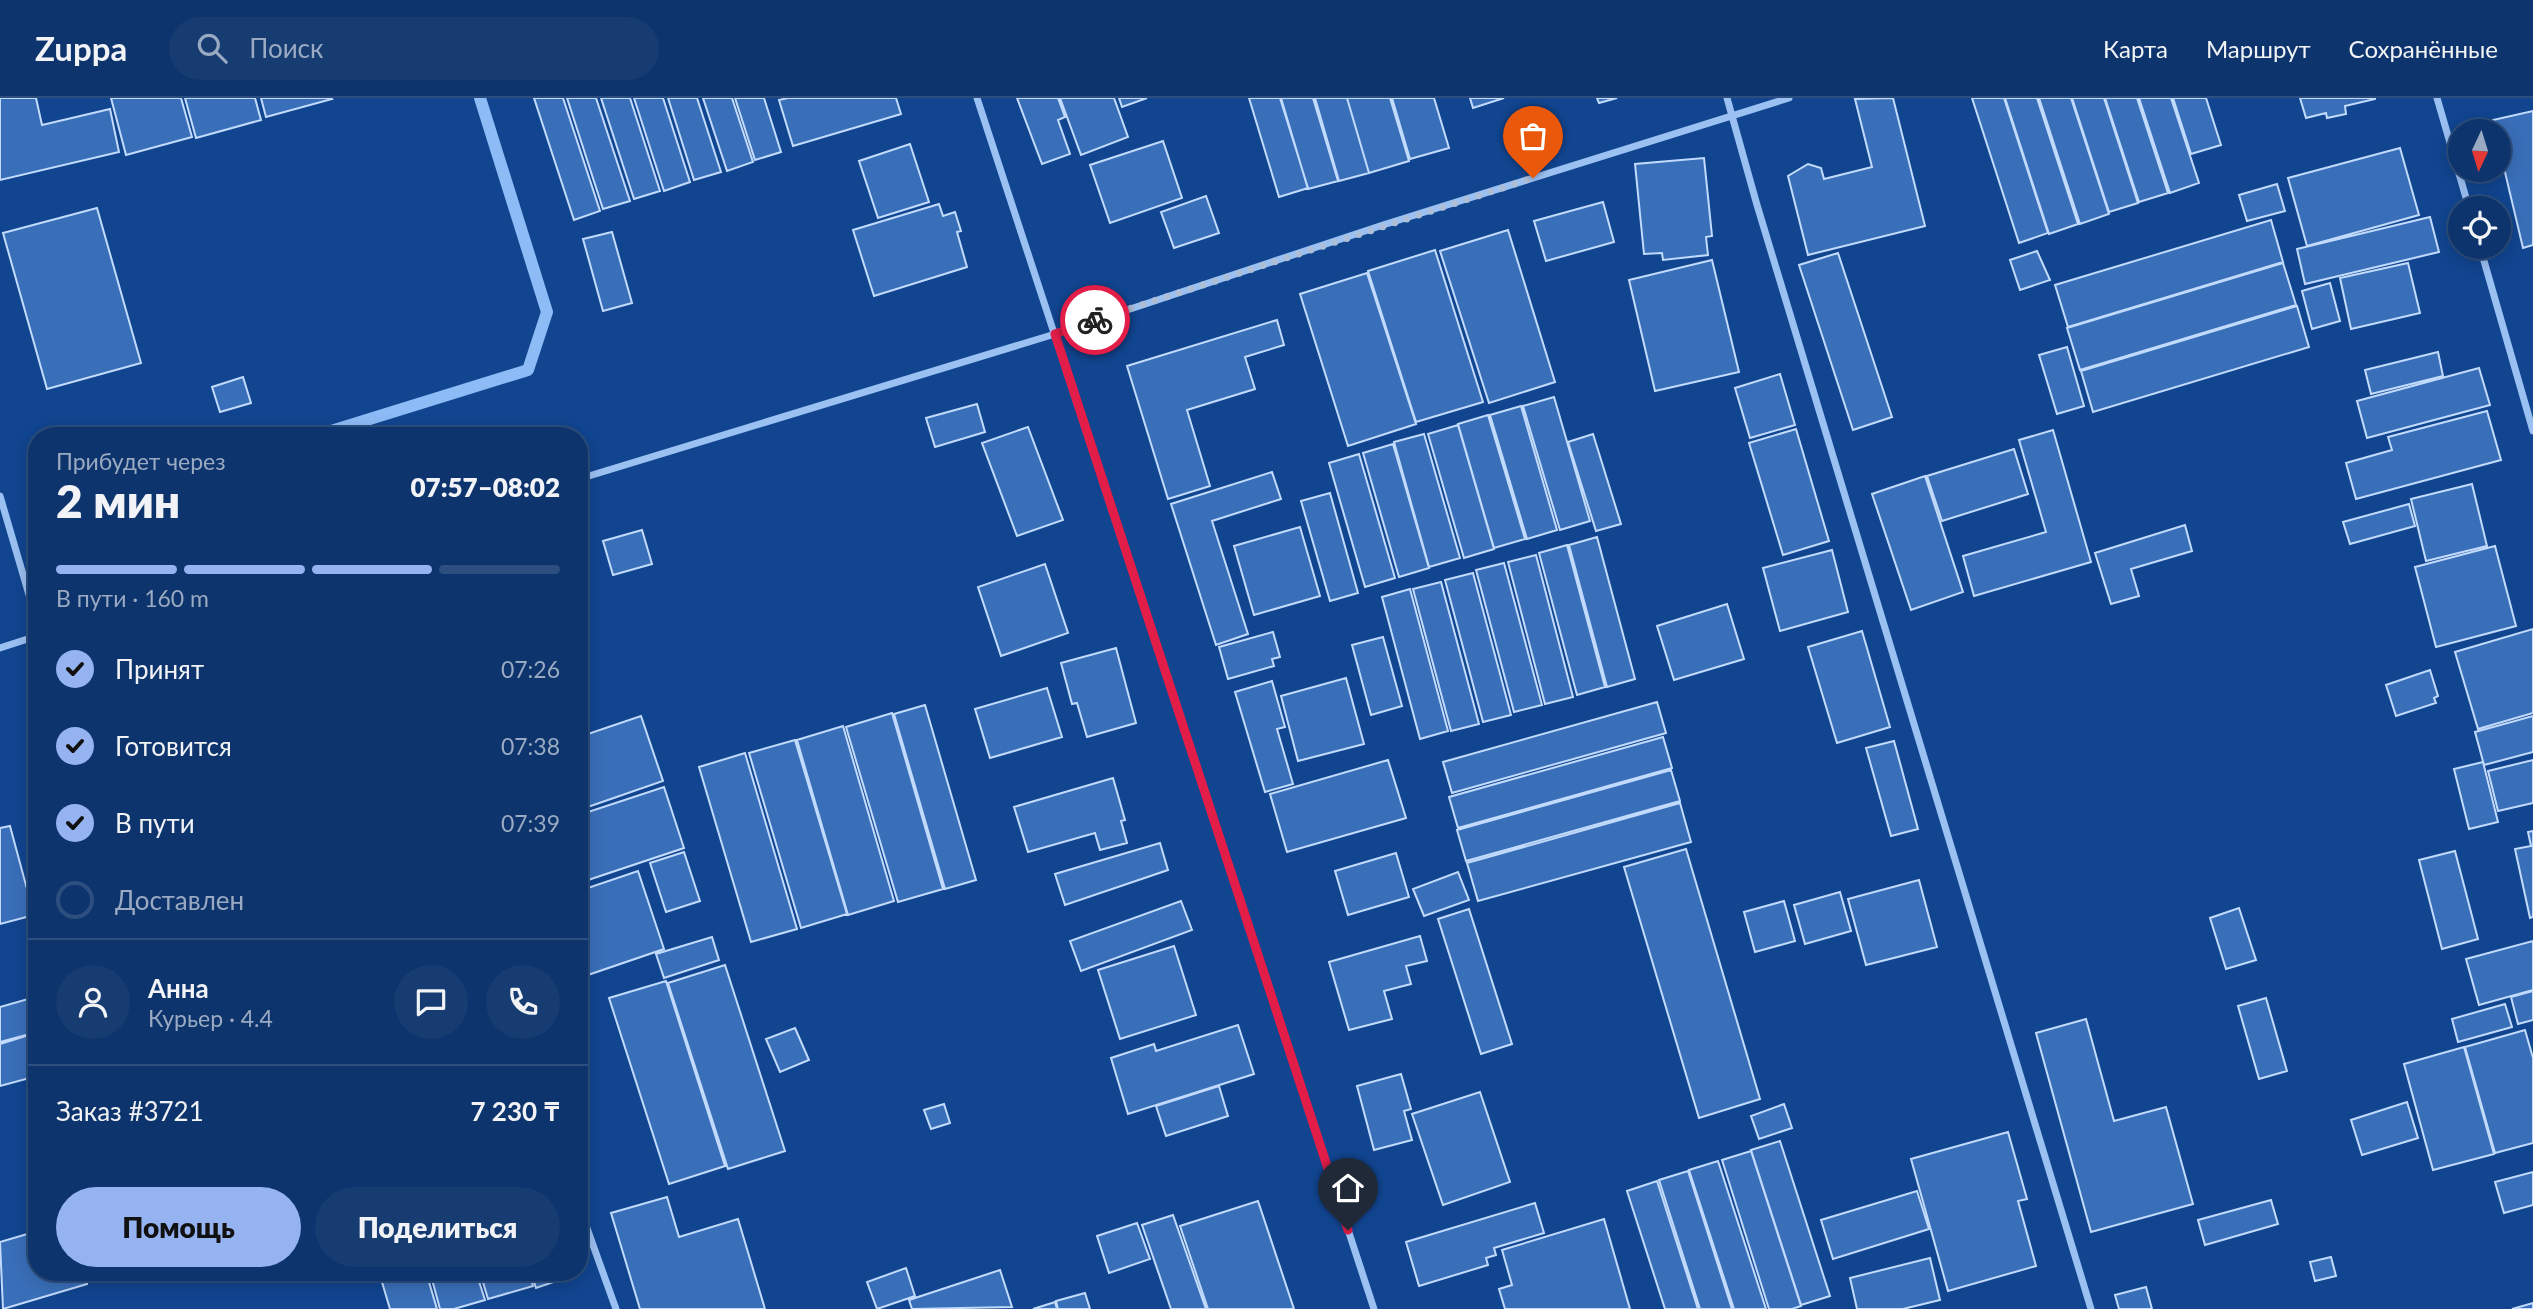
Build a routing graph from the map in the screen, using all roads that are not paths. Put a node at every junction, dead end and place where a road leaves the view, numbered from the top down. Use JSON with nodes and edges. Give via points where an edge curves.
{"nodes":[{"id":1,"x":977,"y":98,"type":"edge"},
{"id":2,"x":1727,"y":98,"type":"edge"},
{"id":3,"x":1789,"y":98,"type":"edge"},
{"id":4,"x":2437,"y":98,"type":"edge"},
{"id":5,"x":1733,"y":116,"type":"junction"},
{"id":6,"x":2466,"y":196,"type":"edge"},
{"id":7,"x":2483,"y":259,"type":"edge"},
{"id":8,"x":1055,"y":334,"type":"junction"},
{"id":9,"x":2533,"y":431,"type":"edge"},
{"id":10,"x":588,"y":476,"type":"edge"},
{"id":11,"x":0,"y":496,"type":"edge"},
{"id":12,"x":28,"y":591,"type":"edge"},
{"id":13,"x":28,"y":639,"type":"edge"},
{"id":14,"x":0,"y":648,"type":"edge"},
{"id":15,"x":588,"y":1231,"type":"edge"},
{"id":16,"x":616,"y":1309,"type":"edge"},
{"id":17,"x":1374,"y":1309,"type":"edge"},
{"id":18,"x":2091,"y":1309,"type":"edge"}],
"edges":[{"from":1,"to":8,"type":"street"},
{"from":2,"to":5,"type":"street"},
{"from":3,"to":5,"type":"street"},
{"from":4,"to":6,"type":"street"},
{"from":5,"to":8,"type":"street"},
{"from":5,"to":18,"type":"street"},
{"from":7,"to":9,"type":"street"},
{"from":8,"to":10,"type":"street"},
{"from":8,"to":17,"type":"street"},
{"from":11,"to":12,"type":"street"},
{"from":13,"to":14,"type":"street"},
{"from":15,"to":16,"type":"street"}]}
